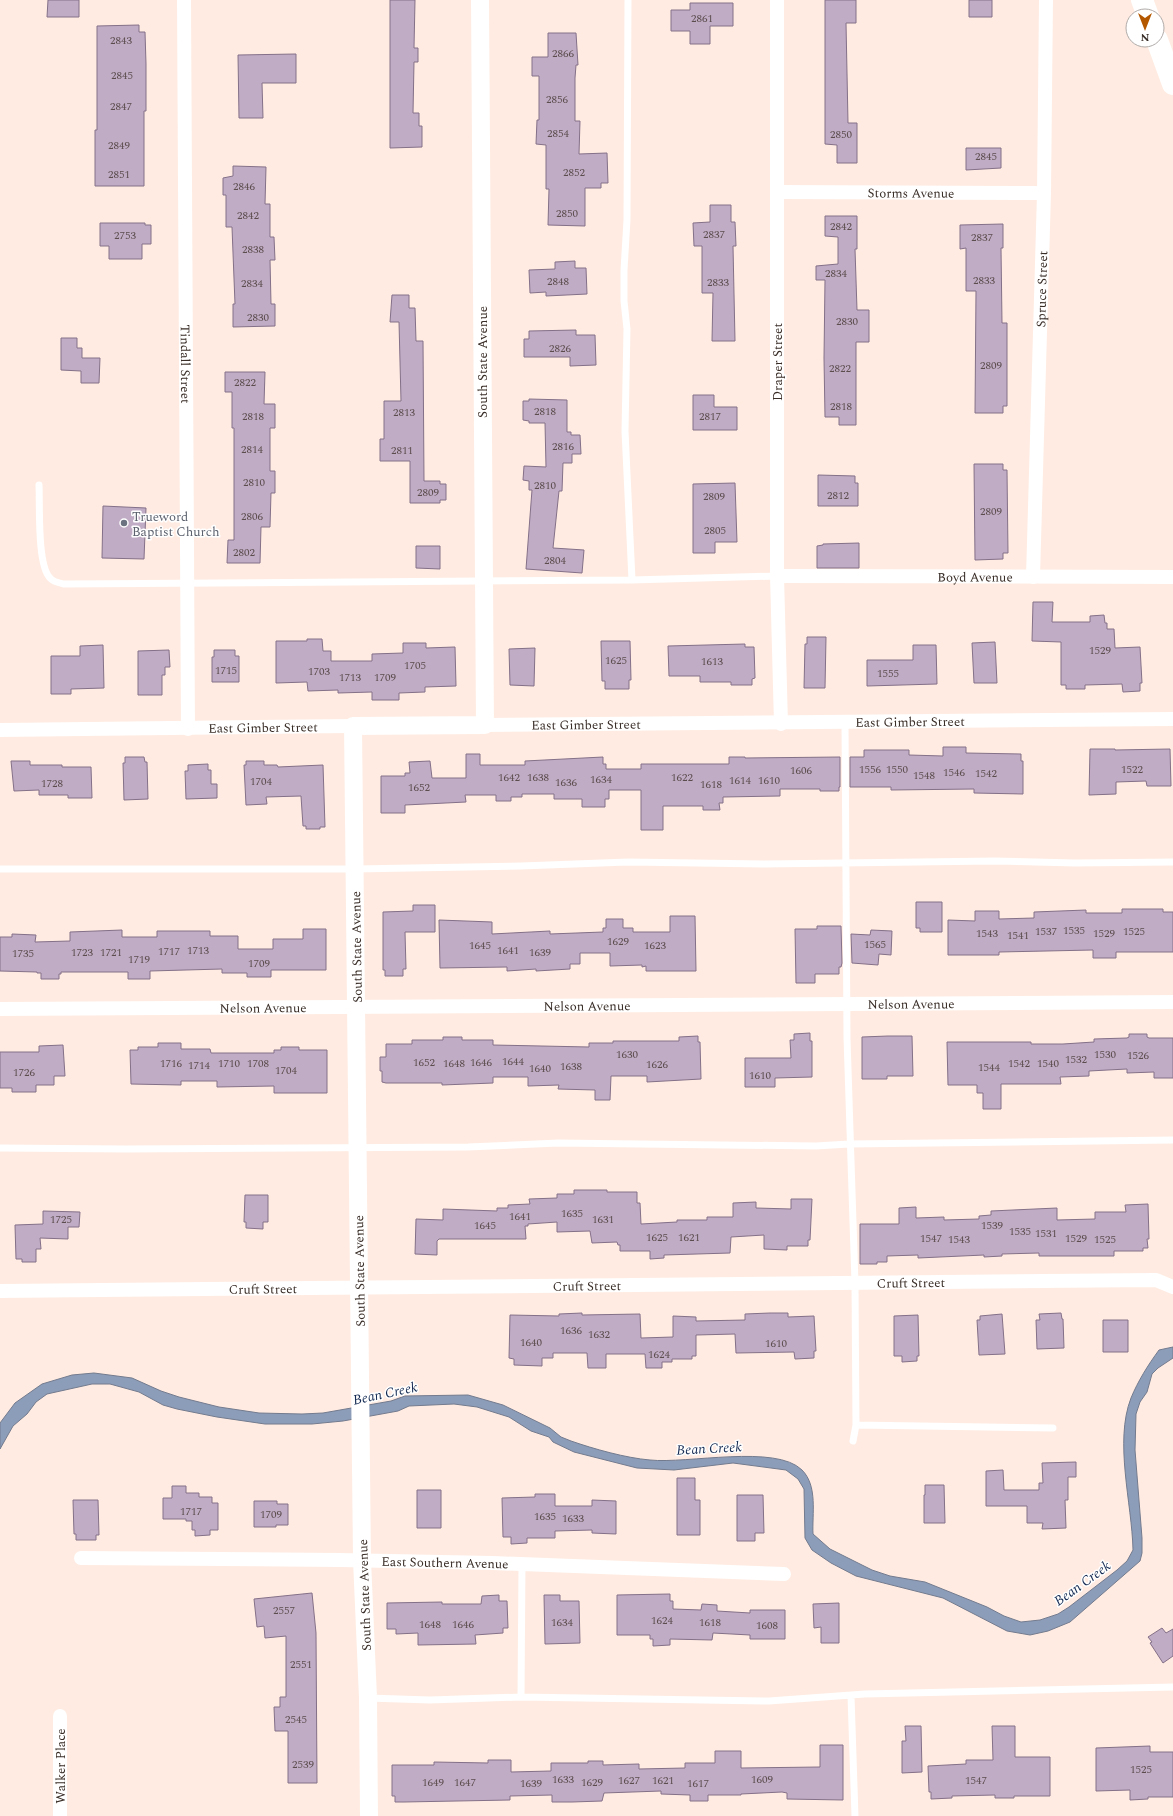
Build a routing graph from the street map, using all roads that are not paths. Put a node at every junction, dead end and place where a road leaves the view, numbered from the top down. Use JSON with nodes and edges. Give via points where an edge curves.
{"nodes":[{"id":1,"x":184,"y":0,"type":"edge"},
{"id":2,"x":480,"y":0,"type":"edge"},
{"id":3,"x":628,"y":0,"type":"edge"},
{"id":4,"x":777,"y":0,"type":"edge"},
{"id":5,"x":1046,"y":0,"type":"edge"},
{"id":6,"x":1160,"y":48,"type":"edge"},
{"id":7,"x":1173,"y":84,"type":"edge"},
{"id":8,"x":778,"y":192,"type":"junction"},
{"id":9,"x":1044,"y":193,"type":"junction"},
{"id":10,"x":39,"y":485,"type":"dead end"},
{"id":11,"x":777,"y":576,"type":"junction"},
{"id":12,"x":1033,"y":577,"type":"junction"},
{"id":13,"x":1173,"y":577,"type":"edge"},
{"id":14,"x":484,"y":580,"type":"junction"},
{"id":15,"x":632,"y":580,"type":"junction"},
{"id":16,"x":187,"y":584,"type":"junction"},
{"id":17,"x":1173,"y":719,"type":"edge"},
{"id":18,"x":845,"y":723,"type":"junction"},
{"id":19,"x":780,"y":724,"type":"junction"},
{"id":20,"x":485,"y":725,"type":"junction"},
{"id":21,"x":353,"y":726,"type":"junction"},
{"id":22,"x":188,"y":729,"type":"junction"},
{"id":23,"x":0,"y":730,"type":"edge"},
{"id":24,"x":1173,"y":862,"type":"edge"},
{"id":25,"x":846,"y":864,"type":"junction"},
{"id":26,"x":0,"y":869,"type":"edge"},
{"id":27,"x":355,"y":869,"type":"junction"},
{"id":28,"x":1173,"y":1002,"type":"edge"},
{"id":29,"x":848,"y":1003,"type":"junction"},
{"id":30,"x":356,"y":1007,"type":"junction"},
{"id":31,"x":0,"y":1009,"type":"edge"},
{"id":32,"x":1173,"y":1140,"type":"edge"},
{"id":33,"x":849,"y":1144,"type":"junction"},
{"id":34,"x":358,"y":1147,"type":"junction"},
{"id":35,"x":0,"y":1148,"type":"edge"},
{"id":36,"x":855,"y":1283,"type":"junction"},
{"id":37,"x":1173,"y":1287,"type":"edge"},
{"id":38,"x":359,"y":1288,"type":"junction"},
{"id":39,"x":0,"y":1291,"type":"edge"},
{"id":40,"x":856,"y":1425,"type":"junction"},
{"id":41,"x":1053,"y":1428,"type":"dead end"},
{"id":42,"x":853,"y":1441,"type":"dead end"},
{"id":43,"x":82,"y":1558,"type":"dead end"},
{"id":44,"x":362,"y":1560,"type":"junction"},
{"id":45,"x":522,"y":1564,"type":"junction"},
{"id":46,"x":784,"y":1574,"type":"dead end"},
{"id":47,"x":1173,"y":1687,"type":"edge"},
{"id":48,"x":850,"y":1696,"type":"junction"},
{"id":49,"x":521,"y":1697,"type":"junction"},
{"id":50,"x":368,"y":1698,"type":"junction"},
{"id":51,"x":60,"y":1716,"type":"dead end"},
{"id":52,"x":60,"y":1816,"type":"edge"},
{"id":53,"x":369,"y":1816,"type":"edge"},
{"id":54,"x":855,"y":1816,"type":"edge"}],
"edges":[{"from":1,"to":16,"type":"street","name":"Tindall Street"},
{"from":2,"to":14,"type":"street","name":"South State Avenue"},
{"from":3,"to":15,"type":"lane","via":[[624,301],[627,329],[625,430]]},
{"from":4,"to":8,"type":"street","name":"Draper Street"},
{"from":5,"to":9,"type":"street","name":"Spruce Street"},
{"from":6,"to":7,"type":"highway"},
{"from":8,"to":9,"type":"street","name":"Storms Avenue"},
{"from":8,"to":11,"type":"street","name":"Draper Street"},
{"from":9,"to":12,"type":"street","name":"Spruce Street"},
{"from":10,"to":16,"type":"lane","via":[[43,558],[49,578],[54,582]]},
{"from":11,"to":12,"type":"street","name":"Boyd Avenue"},
{"from":11,"to":15,"type":"lane"},
{"from":11,"to":19,"type":"street","name":"Draper Street"},
{"from":12,"to":13,"type":"street","name":"Boyd Avenue"},
{"from":14,"to":15,"type":"lane"},
{"from":14,"to":16,"type":"lane"},
{"from":14,"to":20,"type":"street","name":"South State Avenue"},
{"from":16,"to":22,"type":"street","name":"Tindall Street"},
{"from":17,"to":18,"type":"street","name":"East Gimber Street"},
{"from":18,"to":19,"type":"street","name":"East Gimber Street"},
{"from":18,"to":25,"type":"lane"},
{"from":19,"to":20,"type":"street","name":"East Gimber Street"},
{"from":20,"to":21,"type":"street","name":"East Gimber Street"},
{"from":21,"to":22,"type":"street","name":"East Gimber Street"},
{"from":21,"to":27,"type":"street","name":"South State Avenue"},
{"from":22,"to":23,"type":"street","name":"East Gimber Street"},
{"from":24,"to":25,"type":"lane","via":[[994,861]]},
{"from":25,"to":27,"type":"lane","via":[[628,862]]},
{"from":25,"to":29,"type":"lane"},
{"from":26,"to":27,"type":"lane"},
{"from":27,"to":30,"type":"street","name":"South State Avenue"},
{"from":28,"to":29,"type":"street","name":"Nelson Avenue"},
{"from":29,"to":30,"type":"street","name":"Nelson Avenue"},
{"from":29,"to":33,"type":"lane"},
{"from":30,"to":31,"type":"street","name":"Nelson Avenue"},
{"from":30,"to":34,"type":"street","name":"South State Avenue"},
{"from":32,"to":33,"type":"lane"},
{"from":33,"to":34,"type":"lane","via":[[816,1146],[558,1143],[468,1147]]},
{"from":33,"to":36,"type":"lane"},
{"from":34,"to":35,"type":"lane"},
{"from":34,"to":38,"type":"street","name":"South State Avenue"},
{"from":36,"to":37,"type":"street","name":"Cruft Street","via":[[1156,1280]]},
{"from":36,"to":38,"type":"street","name":"Cruft Street"},
{"from":36,"to":40,"type":"lane"},
{"from":38,"to":39,"type":"street","name":"Cruft Street"},
{"from":38,"to":44,"type":"street","name":"South State Avenue"},
{"from":40,"to":41,"type":"lane"},
{"from":40,"to":42,"type":"lane"},
{"from":43,"to":44,"type":"street","name":"East Southern Avenue"},
{"from":44,"to":45,"type":"street","name":"East Southern Avenue"},
{"from":44,"to":50,"type":"street","name":"South State Avenue"},
{"from":45,"to":46,"type":"street","name":"East Southern Avenue"},
{"from":45,"to":49,"type":"lane"},
{"from":47,"to":48,"type":"lane","via":[[943,1691]]},
{"from":48,"to":49,"type":"lane","via":[[769,1701]]},
{"from":48,"to":54,"type":"lane"},
{"from":49,"to":50,"type":"lane","via":[[430,1700]]},
{"from":50,"to":53,"type":"street","name":"South State Avenue"},
{"from":51,"to":52,"type":"street","name":"Walker Place"}]}
